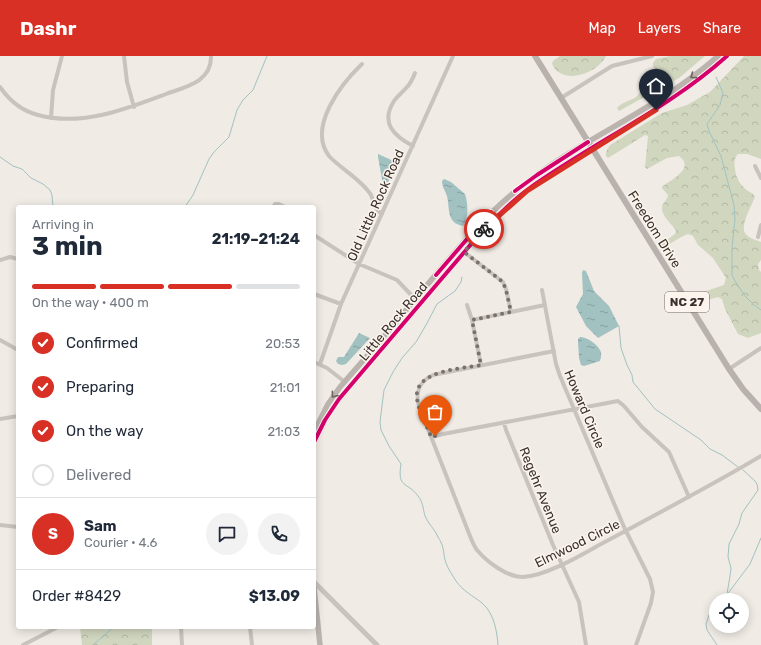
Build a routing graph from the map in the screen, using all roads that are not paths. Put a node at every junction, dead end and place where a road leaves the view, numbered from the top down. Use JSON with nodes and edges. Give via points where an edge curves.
{"nodes":[{"id":1,"x":62,"y":56,"type":"edge"},
{"id":2,"x":124,"y":56,"type":"edge"},
{"id":3,"x":211,"y":56,"type":"edge"},
{"id":4,"x":453,"y":56,"type":"edge"},
{"id":5,"x":535,"y":56,"type":"edge"},
{"id":6,"x":652,"y":56,"type":"edge"},
{"id":7,"x":718,"y":56,"type":"edge"},
{"id":8,"x":727,"y":56,"type":"edge"},
{"id":9,"x":362,"y":64,"type":"dead end"},
{"id":10,"x":415,"y":73,"type":"dead end"},
{"id":11,"x":0,"y":87,"type":"edge"},
{"id":12,"x":561,"y":98,"type":"junction"},
{"id":13,"x":134,"y":107,"type":"junction"},
{"id":14,"x":51,"y":118,"type":"junction"},
{"id":15,"x":588,"y":142,"type":"junction"},
{"id":16,"x":413,"y":146,"type":"junction"},
{"id":17,"x":592,"y":149,"type":"junction"},
{"id":18,"x":755,"y":166,"type":"dead end"},
{"id":19,"x":761,"y":178,"type":"edge"},
{"id":20,"x":382,"y":214,"type":"junction"},
{"id":21,"x":761,"y":225,"type":"edge"},
{"id":22,"x":316,"y":236,"type":"edge"},
{"id":23,"x":758,"y":237,"type":"dead end"},
{"id":24,"x":464,"y":252,"type":"junction"},
{"id":25,"x":16,"y":258,"type":"edge"},
{"id":26,"x":0,"y":260,"type":"edge"},
{"id":27,"x":359,"y":264,"type":"junction"},
{"id":28,"x":542,"y":290,"type":"dead end"},
{"id":29,"x":316,"y":295,"type":"edge"},
{"id":30,"x":416,"y":299,"type":"junction"},
{"id":31,"x":342,"y":304,"type":"junction"},
{"id":32,"x":467,"y":304,"type":"dead end"},
{"id":33,"x":545,"y":305,"type":"junction"},
{"id":34,"x":511,"y":312,"type":"junction"},
{"id":35,"x":472,"y":320,"type":"junction"},
{"id":36,"x":0,"y":340,"type":"edge"},
{"id":37,"x":761,"y":348,"type":"edge"},
{"id":38,"x":16,"y":349,"type":"edge"},
{"id":39,"x":554,"y":351,"type":"junction"},
{"id":40,"x":316,"y":363,"type":"edge"},
{"id":41,"x":320,"y":364,"type":"junction"},
{"id":42,"x":481,"y":365,"type":"junction"},
{"id":43,"x":729,"y":369,"type":"junction"},
{"id":44,"x":345,"y":382,"type":"junction"},
{"id":45,"x":575,"y":409,"type":"junction"},
{"id":46,"x":761,"y":409,"type":"edge"},
{"id":47,"x":16,"y":416,"type":"edge"},
{"id":48,"x":0,"y":419,"type":"edge"},
{"id":49,"x":504,"y":423,"type":"junction"},
{"id":50,"x":316,"y":428,"type":"edge"},
{"id":51,"x":431,"y":437,"type":"junction"},
{"id":52,"x":316,"y":438,"type":"edge"},
{"id":53,"x":761,"y":456,"type":"edge"},
{"id":54,"x":689,"y":497,"type":"junction"},
{"id":55,"x":0,"y":524,"type":"edge"},
{"id":56,"x":16,"y":528,"type":"edge"},
{"id":57,"x":626,"y":531,"type":"junction"},
{"id":58,"x":561,"y":564,"type":"junction"},
{"id":59,"x":316,"y":584,"type":"edge"},
{"id":60,"x":316,"y":606,"type":"edge"},
{"id":61,"x":51,"y":629,"type":"edge"},
{"id":62,"x":181,"y":629,"type":"edge"},
{"id":63,"x":250,"y":629,"type":"edge"},
{"id":64,"x":23,"y":645,"type":"edge"},
{"id":65,"x":182,"y":645,"type":"edge"},
{"id":66,"x":252,"y":645,"type":"edge"},
{"id":67,"x":320,"y":645,"type":"edge"},
{"id":68,"x":376,"y":645,"type":"edge"},
{"id":69,"x":586,"y":645,"type":"edge"},
{"id":70,"x":636,"y":645,"type":"edge"}],
"edges":[{"from":1,"to":14,"type":"street","via":[[53,90]]},
{"from":2,"to":13,"type":"street","via":[[127,82]]},
{"from":3,"to":13,"type":"street","via":[[210,66],[199,81]]},
{"from":4,"to":16,"type":"street","name":"Old Little Rock Road"},
{"from":5,"to":12,"type":"main road","name":"Freedom Drive","number":"NC 27"},
{"from":6,"to":12,"type":"street","via":[[612,66]]},
{"from":7,"to":15,"type":"main road","name":"Little Rock Road","one_way":true,"via":[[677,88]]},
{"from":8,"to":17,"type":"main road","name":"Little Rock Road","via":[[656,110]]},
{"from":9,"to":20,"type":"street","via":[[338,91],[323,124],[322,141],[328,156],[364,187],[378,212]]},
{"from":10,"to":16,"type":"street","via":[[394,101],[389,117],[395,135]]},
{"from":11,"to":14,"type":"street","via":[[22,109]]},
{"from":12,"to":15,"type":"main road","name":"Freedom Drive","number":"NC 27"},
{"from":13,"to":14,"type":"street","via":[[92,117]]},
{"from":15,"to":17,"type":"main road","name":"Freedom Drive","number":"NC 27"},
{"from":15,"to":30,"type":"main road","name":"Little Rock Road","via":[[537,175],[498,206]]},
{"from":16,"to":20,"type":"street","name":"Old Little Rock Road"},
{"from":17,"to":24,"type":"main road","name":"Little Rock Road","via":[[522,195],[495,218]]},
{"from":17,"to":43,"type":"main road","name":"Freedom Drive","number":"NC 27"},
{"from":18,"to":19,"type":"street"},
{"from":20,"to":27,"type":"street","name":"Old Little Rock Road"},
{"from":21,"to":23,"type":"street"},
{"from":22,"to":27,"type":"street"},
{"from":24,"to":34,"type":"street","via":[[503,282]]},
{"from":24,"to":52,"type":"main road","name":"Little Rock Road","via":[[339,399]]},
{"from":25,"to":26,"type":"street","via":[[10,257]]},
{"from":27,"to":30,"type":"street","via":[[397,280]]},
{"from":27,"to":31,"type":"street","name":"Old Little Rock Road"},
{"from":28,"to":33,"type":"street","name":"Howard Circle"},
{"from":29,"to":31,"type":"street"},
{"from":30,"to":44,"type":"main road","name":"Little Rock Road"},
{"from":31,"to":41,"type":"street","name":"Old Little Rock Road"},
{"from":32,"to":35,"type":"street"},
{"from":33,"to":34,"type":"street"},
{"from":33,"to":39,"type":"street","name":"Howard Circle"},
{"from":34,"to":35,"type":"street"},
{"from":35,"to":42,"type":"street"},
{"from":36,"to":38,"type":"street"},
{"from":37,"to":43,"type":"street"},
{"from":39,"to":42,"type":"street","name":"Elmwood Circle"},
{"from":39,"to":45,"type":"street","name":"Howard Circle","via":[[558,370]]},
{"from":40,"to":41,"type":"street"},
{"from":41,"to":44,"type":"street"},
{"from":42,"to":51,"type":"street","name":"Elmwood Circle","via":[[433,375],[423,381],[418,391],[418,401]]},
{"from":43,"to":46,"type":"main road","name":"Freedom Drive","number":"NC 27","via":[[742,389]]},
{"from":44,"to":50,"type":"main road","name":"Little Rock Road","one_way":true,"via":[[328,404]]},
{"from":45,"to":49,"type":"street"},
{"from":45,"to":54,"type":"street","via":[[614,401],[621,403],[668,452]]},
{"from":45,"to":57,"type":"street","name":"Howard Circle"},
{"from":47,"to":48,"type":"street"},
{"from":49,"to":51,"type":"street"},
{"from":49,"to":58,"type":"street","name":"Regehr Avenue"},
{"from":51,"to":58,"type":"street","name":"Elmwood Circle","via":[[470,536],[480,553],[500,569],[517,576],[534,575]]},
{"from":53,"to":54,"type":"street","name":"Elmwood Circle"},
{"from":54,"to":57,"type":"street","name":"Elmwood Circle"},
{"from":55,"to":56,"type":"street"},
{"from":57,"to":58,"type":"street","name":"Elmwood Circle"},
{"from":57,"to":70,"type":"street","name":"Howard Circle","via":[[652,585],[651,603]]},
{"from":58,"to":69,"type":"street","name":"Regehr Avenue","via":[[579,602]]},
{"from":59,"to":68,"type":"street"},
{"from":60,"to":67,"type":"main road"},
{"from":61,"to":64,"type":"street"},
{"from":62,"to":65,"type":"street"},
{"from":63,"to":66,"type":"street"}]}
